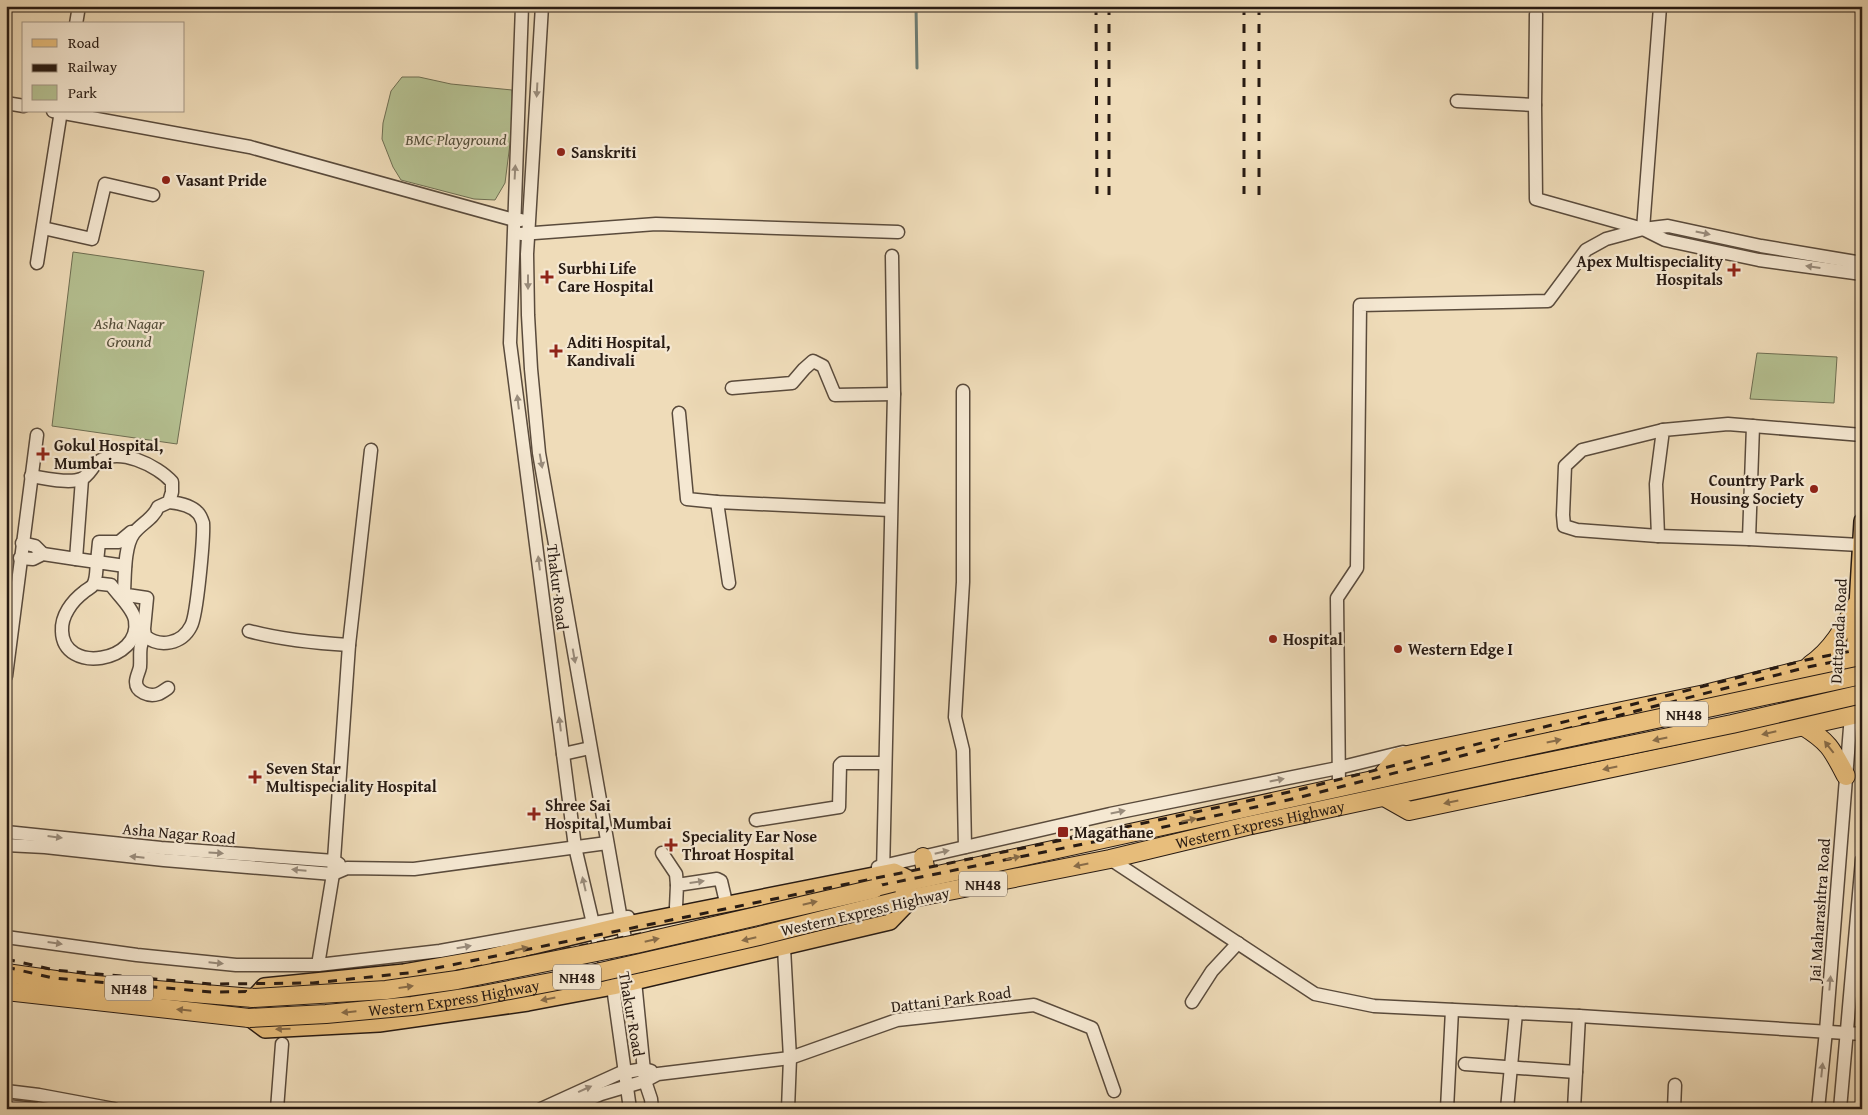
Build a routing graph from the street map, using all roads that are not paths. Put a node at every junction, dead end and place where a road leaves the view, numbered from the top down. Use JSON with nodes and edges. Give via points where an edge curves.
{"nodes":[{"id":1,"x":79,"y":6,"type":"edge"},
{"id":2,"x":522,"y":6,"type":"edge"},
{"id":3,"x":542,"y":6,"type":"edge"},
{"id":4,"x":1660,"y":7,"type":"edge"},
{"id":5,"x":1536,"y":14,"type":"dead end"},
{"id":6,"x":76,"y":22,"type":"edge"},
{"id":7,"x":520,"y":64,"type":"junction"},
{"id":8,"x":538,"y":67,"type":"junction"},
{"id":9,"x":1457,"y":101,"type":"dead end"},
{"id":10,"x":6,"y":103,"type":"edge"},
{"id":11,"x":1535,"y":105,"type":"junction"},
{"id":12,"x":22,"y":106,"type":"edge"},
{"id":13,"x":58,"y":112,"type":"edge"},
{"id":14,"x":153,"y":195,"type":"dead end"},
{"id":15,"x":514,"y":220,"type":"junction"},
{"id":16,"x":529,"y":226,"type":"junction"},
{"id":17,"x":43,"y":228,"type":"junction"},
{"id":18,"x":1680,"y":228,"type":"junction"},
{"id":19,"x":1643,"y":229,"type":"junction"},
{"id":20,"x":898,"y":232,"type":"dead end"},
{"id":21,"x":513,"y":236,"type":"junction"},
{"id":22,"x":1677,"y":242,"type":"junction"},
{"id":23,"x":1761,"y":246,"type":"junction"},
{"id":24,"x":892,"y":256,"type":"dead end"},
{"id":25,"x":1759,"y":260,"type":"junction"},
{"id":26,"x":37,"y":263,"type":"dead end"},
{"id":27,"x":1862,"y":263,"type":"edge"},
{"id":28,"x":1862,"y":274,"type":"edge"},
{"id":29,"x":732,"y":388,"type":"dead end"},
{"id":30,"x":963,"y":391,"type":"dead end"},
{"id":31,"x":894,"y":394,"type":"junction"},
{"id":32,"x":679,"y":413,"type":"dead end"},
{"id":33,"x":1753,"y":426,"type":"junction"},
{"id":34,"x":1663,"y":430,"type":"junction"},
{"id":35,"x":37,"y":435,"type":"dead end"},
{"id":36,"x":1862,"y":435,"type":"edge"},
{"id":37,"x":371,"y":450,"type":"dead end"},
{"id":38,"x":31,"y":476,"type":"junction"},
{"id":39,"x":82,"y":479,"type":"junction"},
{"id":40,"x":546,"y":492,"type":"junction"},
{"id":41,"x":530,"y":498,"type":"junction"},
{"id":42,"x":717,"y":502,"type":"junction"},
{"id":43,"x":164,"y":504,"type":"junction"},
{"id":44,"x":890,"y":510,"type":"junction"},
{"id":45,"x":1862,"y":520,"type":"edge"},
{"id":46,"x":1658,"y":536,"type":"junction"},
{"id":47,"x":1749,"y":539,"type":"junction"},
{"id":48,"x":22,"y":543,"type":"junction"},
{"id":49,"x":1860,"y":545,"type":"junction"},
{"id":50,"x":43,"y":554,"type":"junction"},
{"id":51,"x":20,"y":558,"type":"junction"},
{"id":52,"x":76,"y":559,"type":"junction"},
{"id":53,"x":97,"y":562,"type":"junction"},
{"id":54,"x":126,"y":566,"type":"junction"},
{"id":55,"x":729,"y":582,"type":"dead end"},
{"id":56,"x":94,"y":583,"type":"junction"},
{"id":57,"x":1856,"y":605,"type":"junction"},
{"id":58,"x":249,"y":631,"type":"dead end"},
{"id":59,"x":146,"y":636,"type":"junction"},
{"id":60,"x":349,"y":645,"type":"junction"},
{"id":61,"x":1858,"y":656,"type":"edge"},
{"id":62,"x":1800,"y":670,"type":"junction"},
{"id":63,"x":1862,"y":675,"type":"edge"},
{"id":64,"x":6,"y":676,"type":"edge"},
{"id":65,"x":168,"y":688,"type":"dead end"},
{"id":66,"x":1862,"y":694,"type":"edge"},
{"id":67,"x":1856,"y":714,"type":"edge"},
{"id":68,"x":1803,"y":726,"type":"junction"},
{"id":69,"x":590,"y":748,"type":"junction"},
{"id":70,"x":564,"y":754,"type":"junction"},
{"id":71,"x":885,"y":763,"type":"junction"},
{"id":72,"x":1338,"y":768,"type":"junction"},
{"id":73,"x":1846,"y":776,"type":"junction"},
{"id":74,"x":1380,"y":778,"type":"junction"},
{"id":75,"x":1339,"y":787,"type":"junction"},
{"id":76,"x":1386,"y":798,"type":"junction"},
{"id":77,"x":756,"y":820,"type":"dead end"},
{"id":78,"x":6,"y":832,"type":"edge"},
{"id":79,"x":607,"y":843,"type":"junction"},
{"id":80,"x":6,"y":844,"type":"edge"},
{"id":81,"x":576,"y":847,"type":"junction"},
{"id":82,"x":965,"y":847,"type":"junction"},
{"id":83,"x":662,"y":853,"type":"dead end"},
{"id":84,"x":923,"y":857,"type":"junction"},
{"id":85,"x":1110,"y":859,"type":"junction"},
{"id":86,"x":1862,"y":860,"type":"edge"},
{"id":87,"x":333,"y":867,"type":"junction"},
{"id":88,"x":883,"y":870,"type":"junction"},
{"id":89,"x":677,"y":885,"type":"junction"},
{"id":90,"x":913,"y":889,"type":"junction"},
{"id":91,"x":724,"y":898,"type":"junction"},
{"id":92,"x":676,"y":907,"type":"junction"},
{"id":93,"x":621,"y":922,"type":"junction"},
{"id":94,"x":594,"y":928,"type":"junction"},
{"id":95,"x":6,"y":937,"type":"edge"},
{"id":96,"x":1238,"y":943,"type":"junction"},
{"id":97,"x":784,"y":948,"type":"junction"},
{"id":98,"x":318,"y":965,"type":"junction"},
{"id":99,"x":6,"y":973,"type":"edge"},
{"id":100,"x":635,"y":981,"type":"junction"},
{"id":101,"x":613,"y":987,"type":"junction"},
{"id":102,"x":6,"y":991,"type":"edge"},
{"id":103,"x":253,"y":998,"type":"junction"},
{"id":104,"x":1192,"y":1002,"type":"dead end"},
{"id":105,"x":1452,"y":1010,"type":"junction"},
{"id":106,"x":1516,"y":1013,"type":"junction"},
{"id":107,"x":1579,"y":1016,"type":"junction"},
{"id":108,"x":250,"y":1018,"type":"junction"},
{"id":109,"x":1826,"y":1031,"type":"junction"},
{"id":110,"x":1847,"y":1033,"type":"junction"},
{"id":111,"x":1862,"y":1034,"type":"edge"},
{"id":112,"x":282,"y":1044,"type":"dead end"},
{"id":113,"x":790,"y":1058,"type":"junction"},
{"id":114,"x":1465,"y":1064,"type":"dead end"},
{"id":115,"x":1511,"y":1068,"type":"junction"},
{"id":116,"x":625,"y":1072,"type":"junction"},
{"id":117,"x":1576,"y":1072,"type":"junction"},
{"id":118,"x":645,"y":1075,"type":"junction"},
{"id":119,"x":1675,"y":1085,"type":"dead end"},
{"id":120,"x":627,"y":1086,"type":"junction"},
{"id":121,"x":6,"y":1091,"type":"edge"},
{"id":122,"x":1114,"y":1091,"type":"dead end"},
{"id":123,"x":39,"y":1095,"type":"junction"},
{"id":124,"x":6,"y":1106,"type":"edge"},
{"id":125,"x":546,"y":1107,"type":"edge"},
{"id":126,"x":110,"y":1108,"type":"edge"},
{"id":127,"x":34,"y":1109,"type":"edge"},
{"id":128,"x":38,"y":1109,"type":"edge"},
{"id":129,"x":277,"y":1109,"type":"edge"},
{"id":130,"x":566,"y":1109,"type":"edge"},
{"id":131,"x":630,"y":1109,"type":"edge"},
{"id":132,"x":652,"y":1109,"type":"edge"},
{"id":133,"x":788,"y":1109,"type":"edge"},
{"id":134,"x":1447,"y":1109,"type":"edge"},
{"id":135,"x":1507,"y":1109,"type":"edge"},
{"id":136,"x":1574,"y":1109,"type":"edge"},
{"id":137,"x":1674,"y":1109,"type":"edge"},
{"id":138,"x":1818,"y":1109,"type":"edge"},
{"id":139,"x":1840,"y":1109,"type":"edge"}],
"edges":[{"from":1,"to":6,"type":"street"},
{"from":2,"to":7,"type":"street","name":"Thakur Road"},
{"from":3,"to":8,"type":"street","name":"Thakur Road"},
{"from":4,"to":19,"type":"street"},
{"from":5,"to":11,"type":"street"},
{"from":7,"to":8,"type":"street"},
{"from":15,"to":7,"type":"street","name":"Thakur Road","one_way":true},
{"from":8,"to":16,"type":"street","name":"Thakur Road","one_way":true},
{"from":9,"to":11,"type":"street"},
{"from":10,"to":12,"type":"street"},
{"from":11,"to":19,"type":"street","via":[[1536,199]]},
{"from":13,"to":15,"type":"street","via":[[250,147]]},
{"from":13,"to":17,"type":"street"},
{"from":14,"to":17,"type":"street","via":[[105,184],[92,239]]},
{"from":15,"to":16,"type":"street"},
{"from":15,"to":21,"type":"street","name":"Thakur Road"},
{"from":16,"to":20,"type":"street","via":[[656,224]]},
{"from":16,"to":21,"type":"street"},
{"from":16,"to":40,"type":"street","name":"Thakur Road","one_way":true,"via":[[528,315],[539,452]]},
{"from":17,"to":26,"type":"street"},
{"from":18,"to":19,"type":"street"},
{"from":18,"to":22,"type":"street"},
{"from":18,"to":23,"type":"street","one_way":true},
{"from":19,"to":22,"type":"street"},
{"from":19,"to":72,"type":"street","via":[[1606,239],[1586,250],[1548,301],[1360,305],[1357,568],[1337,598]]},
{"from":41,"to":21,"type":"street","name":"Thakur Road","one_way":true,"via":[[510,343]]},
{"from":22,"to":25,"type":"street"},
{"from":23,"to":25,"type":"street"},
{"from":23,"to":27,"type":"street"},
{"from":24,"to":31,"type":"street"},
{"from":28,"to":25,"type":"street","one_way":true},
{"from":29,"to":31,"type":"street","via":[[792,383],[813,361],[823,366],[836,395]]},
{"from":30,"to":82,"type":"street","via":[[964,582],[955,717],[963,750]]},
{"from":31,"to":44,"type":"street"},
{"from":32,"to":42,"type":"street","via":[[687,498]]},
{"from":33,"to":34,"type":"street","via":[[1728,424]]},
{"from":33,"to":36,"type":"street"},
{"from":33,"to":47,"type":"street"},
{"from":34,"to":46,"type":"street","via":[[1656,484]]},
{"from":34,"to":46,"type":"street","via":[[1582,450],[1565,466],[1564,485],[1564,526],[1577,530]]},
{"from":35,"to":38,"type":"street"},
{"from":37,"to":60,"type":"street"},
{"from":38,"to":39,"type":"street"},
{"from":38,"to":48,"type":"street"},
{"from":39,"to":43,"type":"street","via":[[97,462],[110,456],[125,456],[157,469],[172,482],[172,492]]},
{"from":39,"to":52,"type":"street"},
{"from":40,"to":41,"type":"street"},
{"from":40,"to":69,"type":"street","name":"Thakur Road","one_way":true},
{"from":70,"to":41,"type":"street","name":"Thakur Road","one_way":true},
{"from":42,"to":44,"type":"street"},
{"from":42,"to":55,"type":"street"},
{"from":43,"to":53,"type":"street","via":[[152,508],[123,540],[99,542]]},
{"from":43,"to":54,"type":"street","via":[[131,538]]},
{"from":43,"to":59,"type":"street","via":[[180,503],[198,513],[203,521],[194,613],[192,626],[178,640],[152,642]]},
{"from":44,"to":71,"type":"street"},
{"from":45,"to":49,"type":"main road","name":"Dattapada Road"},
{"from":46,"to":47,"type":"street"},
{"from":47,"to":49,"type":"street"},
{"from":48,"to":50,"type":"street","via":[[35,546]]},
{"from":48,"to":51,"type":"street"},
{"from":49,"to":57,"type":"main road","name":"Dattapada Road"},
{"from":50,"to":51,"type":"street","via":[[33,559]]},
{"from":50,"to":52,"type":"street"},
{"from":51,"to":64,"type":"street"},
{"from":52,"to":53,"type":"street"},
{"from":53,"to":54,"type":"street"},
{"from":53,"to":56,"type":"street"},
{"from":54,"to":59,"type":"street","via":[[125,594],[147,598]]},
{"from":56,"to":56,"type":"street","via":[[67,611],[63,621],[63,640],[76,656],[97,658],[118,654],[135,632],[136,619],[129,607],[111,586]]},
{"from":57,"to":61,"type":"main road","name":"Dattapada Road"},
{"from":57,"to":62,"type":"highway","via":[[1841,634],[1823,655]]},
{"from":58,"to":60,"type":"street","via":[[312,643]]},
{"from":59,"to":65,"type":"street","via":[[140,644],[136,684],[142,693],[150,695]]},
{"from":60,"to":87,"type":"street"},
{"from":61,"to":62,"type":"highway"},
{"from":61,"to":67,"type":"main road","name":"Dattapada Road"},
{"from":62,"to":72,"type":"street","via":[[1783,669],[1474,735]]},
{"from":62,"to":74,"type":"highway","via":[[1705,694],[1398,757]]},
{"from":74,"to":63,"type":"highway","name":"Western Express Highway","number":"NH48","one_way":true,"bridge":true},
{"from":66,"to":76,"type":"highway","name":"Western Express Highway","number":"NH48","one_way":true,"bridge":true},
{"from":67,"to":68,"type":"highway"},
{"from":67,"to":73,"type":"street","name":"Jai Maharashtra Road"},
{"from":73,"to":68,"type":"highway","one_way":true,"via":[[1820,736]]},
{"from":68,"to":76,"type":"highway","one_way":true,"via":[[1409,811]]},
{"from":69,"to":70,"type":"street"},
{"from":69,"to":79,"type":"street","name":"Thakur Road"},
{"from":70,"to":81,"type":"street","name":"Thakur Road"},
{"from":71,"to":77,"type":"street","via":[[842,763],[839,808]]},
{"from":71,"to":88,"type":"street"},
{"from":72,"to":75,"type":"street"},
{"from":82,"to":72,"type":"street","one_way":true},
{"from":109,"to":73,"type":"street","name":"Jai Maharashtra Road","one_way":true},
{"from":74,"to":75,"type":"highway","name":"Western Express Highway","number":"NH48"},
{"from":90,"to":75,"type":"highway","name":"Western Express Highway","number":"NH48","one_way":true},
{"from":76,"to":85,"type":"highway","name":"Western Express Highway","number":"NH48","via":[[1247,826]]},
{"from":78,"to":87,"type":"street","name":"Asha Nagar Road","one_way":true},
{"from":79,"to":81,"type":"street","name":"Asha Nagar Road"},
{"from":79,"to":93,"type":"street","name":"Thakur Road"},
{"from":87,"to":80,"type":"street","name":"Asha Nagar Road","one_way":true,"via":[[164,860]]},
{"from":81,"to":87,"type":"street","name":"Asha Nagar Road","via":[[414,869]]},
{"from":94,"to":81,"type":"street","name":"Thakur Road","one_way":true},
{"from":84,"to":82,"type":"street","one_way":true},
{"from":83,"to":89,"type":"street","via":[[676,874]]},
{"from":84,"to":88,"type":"street"},
{"from":84,"to":90,"type":"highway"},
{"from":85,"to":90,"type":"highway","name":"Western Express Highway","number":"NH48","one_way":true},
{"from":85,"to":96,"type":"street"},
{"from":86,"to":110,"type":"street"},
{"from":87,"to":98,"type":"street"},
{"from":88,"to":90,"type":"main road","via":[[894,871]]},
{"from":88,"to":91,"type":"street"},
{"from":88,"to":93,"type":"main road"},
{"from":89,"to":91,"type":"street","one_way":true,"via":[[721,880]]},
{"from":89,"to":92,"type":"street"},
{"from":90,"to":97,"type":"main road","via":[[890,922]]},
{"from":103,"to":90,"type":"highway","name":"Western Express Highway","number":"NH48","one_way":true,"bridge":true,"via":[[386,990],[457,980],[636,944],[874,889]]},
{"from":90,"to":108,"type":"highway","name":"Western Express Highway","number":"NH48","one_way":true,"bridge":true,"via":[[749,939],[583,976],[412,1006]]},
{"from":91,"to":92,"type":"street"},
{"from":92,"to":93,"type":"street"},
{"from":93,"to":94,"type":"main road"},
{"from":93,"to":100,"type":"street","name":"Thakur Road"},
{"from":98,"to":94,"type":"street","one_way":true},
{"from":94,"to":101,"type":"street","name":"Thakur Road"},
{"from":103,"to":94,"type":"main road","one_way":true,"via":[[264,986],[404,972],[484,958]]},
{"from":95,"to":98,"type":"street","one_way":true,"via":[[236,965]]},
{"from":96,"to":104,"type":"street","via":[[1212,971]]},
{"from":96,"to":105,"type":"street","via":[[1315,994],[1374,1006]]},
{"from":97,"to":100,"type":"main road"},
{"from":97,"to":113,"type":"street"},
{"from":99,"to":103,"type":"highway","name":"Western Express Highway","number":"NH48","via":[[84,984]]},
{"from":100,"to":101,"type":"main road"},
{"from":100,"to":118,"type":"street","name":"Thakur Road"},
{"from":101,"to":108,"type":"main road","one_way":true,"via":[[528,1003],[379,1024],[265,1030]]},
{"from":101,"to":116,"type":"street","name":"Thakur Road"},
{"from":108,"to":102,"type":"highway","name":"Western Express Highway","number":"NH48","one_way":true},
{"from":105,"to":106,"type":"street"},
{"from":105,"to":134,"type":"street"},
{"from":106,"to":107,"type":"street"},
{"from":106,"to":115,"type":"street"},
{"from":107,"to":109,"type":"street"},
{"from":107,"to":117,"type":"street"},
{"from":109,"to":110,"type":"street"},
{"from":138,"to":109,"type":"street","name":"Jai Maharashtra Road","one_way":true},
{"from":110,"to":111,"type":"street"},
{"from":110,"to":139,"type":"street"},
{"from":112,"to":129,"type":"street"},
{"from":113,"to":118,"type":"street","name":"Dattani Park Road"},
{"from":113,"to":122,"type":"street","name":"Dattani Park Road","via":[[897,1020],[1034,1005],[1092,1028]]},
{"from":113,"to":133,"type":"street"},
{"from":114,"to":115,"type":"street"},
{"from":115,"to":117,"type":"street"},
{"from":115,"to":135,"type":"street"},
{"from":116,"to":118,"type":"street","name":"Dattani Park Road"},
{"from":116,"to":120,"type":"street","name":"Thakur Road"},
{"from":125,"to":116,"type":"street","name":"Dattani Park Road","one_way":true},
{"from":117,"to":136,"type":"street"},
{"from":118,"to":120,"type":"street"},
{"from":118,"to":132,"type":"street","name":"Thakur Road"},
{"from":119,"to":137,"type":"street"},
{"from":120,"to":130,"type":"street"},
{"from":120,"to":131,"type":"street","name":"Thakur Road"},
{"from":121,"to":123,"type":"street"},
{"from":123,"to":126,"type":"street"},
{"from":123,"to":128,"type":"street"},
{"from":124,"to":127,"type":"street"}]}
